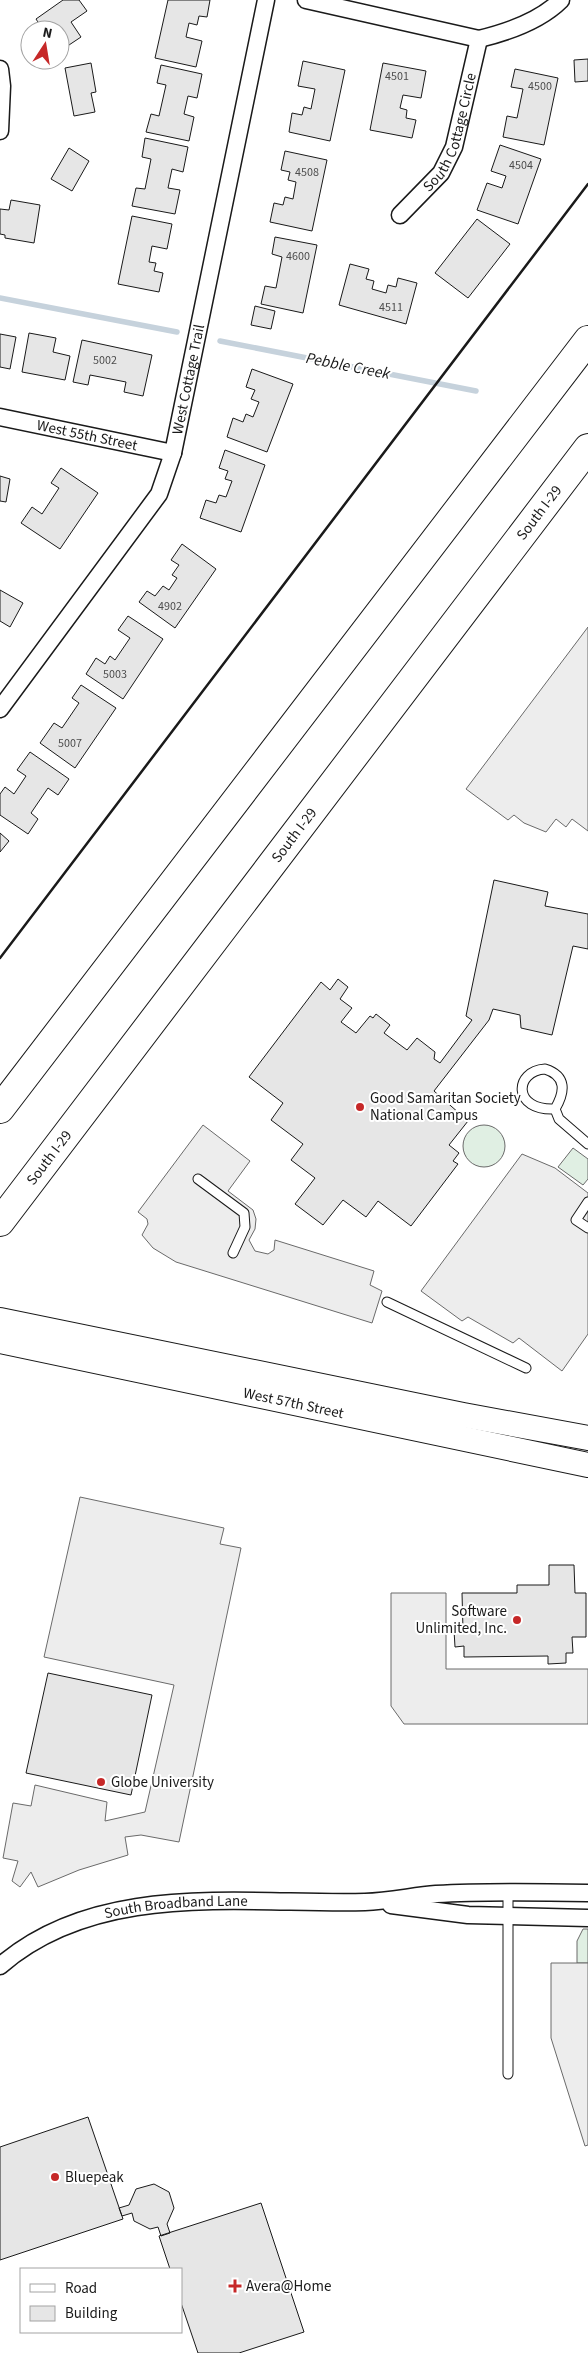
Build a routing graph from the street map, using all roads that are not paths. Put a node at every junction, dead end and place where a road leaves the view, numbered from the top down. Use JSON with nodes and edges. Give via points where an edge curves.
{"nodes":[{"id":1,"x":266,"y":0,"type":"edge"},
{"id":2,"x":306,"y":0,"type":"edge"},
{"id":3,"x":561,"y":0,"type":"edge"},
{"id":4,"x":479,"y":39,"type":"junction"},
{"id":5,"x":0,"y":69,"type":"edge"},
{"id":6,"x":0,"y":131,"type":"edge"},
{"id":7,"x":400,"y":215,"type":"dead end"},
{"id":8,"x":588,"y":340,"type":"edge"},
{"id":9,"x":0,"y":416,"type":"edge"},
{"id":10,"x":588,"y":448,"type":"edge"},
{"id":11,"x":173,"y":453,"type":"junction"},
{"id":12,"x":6,"y":690,"type":"edge"},
{"id":13,"x":0,"y":709,"type":"edge"},
{"id":14,"x":0,"y":1109,"type":"edge"},
{"id":15,"x":555,"y":1109,"type":"junction"},
{"id":16,"x":588,"y":1144,"type":"edge"},
{"id":17,"x":198,"y":1179,"type":"dead end"},
{"id":18,"x":588,"y":1202,"type":"edge"},
{"id":19,"x":0,"y":1222,"type":"edge"},
{"id":20,"x":588,"y":1228,"type":"edge"},
{"id":21,"x":233,"y":1253,"type":"dead end"},
{"id":22,"x":387,"y":1302,"type":"dead end"},
{"id":23,"x":7,"y":1332,"type":"edge"},
{"id":24,"x":526,"y":1368,"type":"dead end"},
{"id":25,"x":588,"y":1438,"type":"edge"},
{"id":26,"x":588,"y":1465,"type":"edge"},
{"id":27,"x":508,"y":1892,"type":"junction"},
{"id":28,"x":588,"y":1893,"type":"edge"},
{"id":29,"x":367,"y":1902,"type":"junction"},
{"id":30,"x":508,"y":1916,"type":"junction"},
{"id":31,"x":588,"y":1918,"type":"edge"},
{"id":32,"x":0,"y":1966,"type":"edge"},
{"id":33,"x":508,"y":2074,"type":"dead end"}],
"edges":[{"from":1,"to":11,"type":"street","name":"West Cottage Trail"},
{"from":2,"to":4,"type":"street"},
{"from":3,"to":4,"type":"street","via":[[528,22]]},
{"from":4,"to":7,"type":"street","name":"South Cottage Circle","via":[[454,147],[441,173]]},
{"from":5,"to":6,"type":"street"},
{"from":8,"to":14,"type":"highway"},
{"from":9,"to":11,"type":"street","name":"West 55th Street"},
{"from":10,"to":19,"type":"highway","name":"South I-29"},
{"from":11,"to":12,"type":"street","name":"West Cottage Trail","via":[[159,494]]},
{"from":12,"to":13,"type":"street","name":"West Cottage Trail"},
{"from":15,"to":15,"type":"lane","via":[[538,1109],[527,1102],[523,1089],[532,1072],[545,1069],[561,1080],[563,1093]]},
{"from":15,"to":16,"type":"lane","via":[[559,1119]]},
{"from":17,"to":21,"type":"lane","via":[[244,1213],[246,1227]]},
{"from":18,"to":20,"type":"lane","via":[[576,1220]]},
{"from":22,"to":24,"type":"lane"},
{"from":23,"to":25,"type":"main road","name":"West 57th Street"},
{"from":23,"to":26,"type":"main road","name":"West 57th Street"},
{"from":27,"to":28,"type":"street","name":"South Broadband Lane"},
{"from":27,"to":29,"type":"street","name":"South Broadband Lane","via":[[436,1894]]},
{"from":27,"to":30,"type":"lane"},
{"from":29,"to":30,"type":"street","name":"South Broadband Lane","via":[[468,1915]]},
{"from":29,"to":32,"type":"street","name":"South Broadband Lane","via":[[136,1905],[86,1919],[41,1938]]},
{"from":30,"to":31,"type":"street","name":"South Broadband Lane"},
{"from":30,"to":33,"type":"lane"}]}
